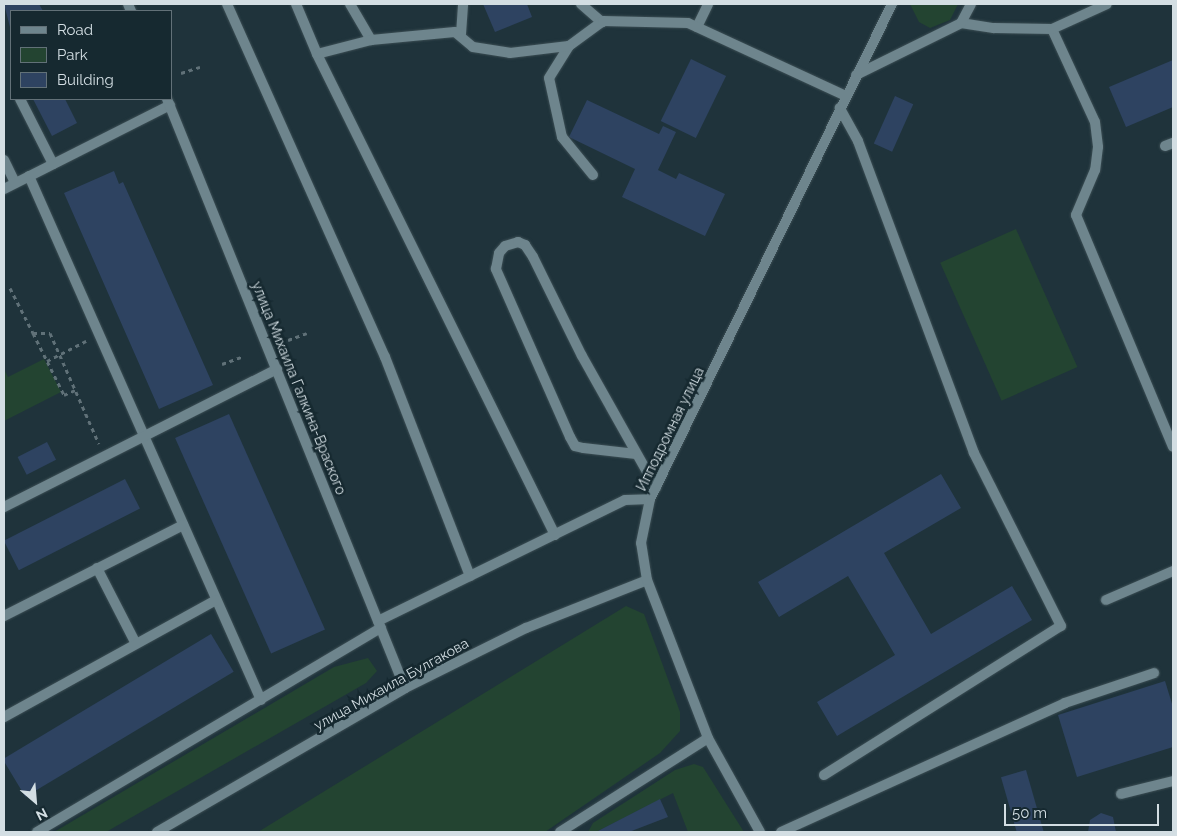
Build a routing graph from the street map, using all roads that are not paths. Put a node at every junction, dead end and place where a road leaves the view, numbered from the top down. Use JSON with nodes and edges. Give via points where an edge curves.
{"nodes":[{"id":1,"x":227,"y":4,"type":"edge"},
{"id":2,"x":296,"y":4,"type":"edge"},
{"id":3,"x":350,"y":4,"type":"edge"},
{"id":4,"x":463,"y":4,"type":"edge"},
{"id":5,"x":581,"y":4,"type":"edge"},
{"id":6,"x":708,"y":4,"type":"edge"},
{"id":7,"x":892,"y":4,"type":"edge"},
{"id":8,"x":971,"y":4,"type":"edge"},
{"id":9,"x":1107,"y":4,"type":"edge"},
{"id":10,"x":602,"y":22,"type":"junction"},
{"id":11,"x":961,"y":23,"type":"junction"},
{"id":12,"x":697,"y":27,"type":"junction"},
{"id":13,"x":1052,"y":29,"type":"junction"},
{"id":14,"x":462,"y":34,"type":"junction"},
{"id":15,"x":371,"y":40,"type":"junction"},
{"id":16,"x":569,"y":46,"type":"junction"},
{"id":17,"x":317,"y":54,"type":"junction"},
{"id":18,"x":856,"y":75,"type":"junction"},
{"id":19,"x":846,"y":96,"type":"junction"},
{"id":20,"x":21,"y":100,"type":"edge"},
{"id":21,"x":169,"y":102,"type":"edge"},
{"id":22,"x":840,"y":108,"type":"junction"},
{"id":23,"x":4,"y":160,"type":"edge"},
{"id":24,"x":53,"y":164,"type":"junction"},
{"id":25,"x":592,"y":175,"type":"dead end"},
{"id":26,"x":29,"y":176,"type":"junction"},
{"id":27,"x":15,"y":183,"type":"junction"},
{"id":28,"x":4,"y":189,"type":"edge"},
{"id":29,"x":276,"y":369,"type":"junction"},
{"id":30,"x":144,"y":436,"type":"junction"},
{"id":31,"x":1173,"y":447,"type":"edge"},
{"id":32,"x":636,"y":454,"type":"junction"},
{"id":33,"x":656,"y":488,"type":"junction"},
{"id":34,"x":650,"y":499,"type":"junction"},
{"id":35,"x":4,"y":507,"type":"edge"},
{"id":36,"x":183,"y":525,"type":"junction"},
{"id":37,"x":556,"y":534,"type":"junction"},
{"id":38,"x":97,"y":568,"type":"junction"},
{"id":39,"x":1173,"y":571,"type":"edge"},
{"id":40,"x":470,"y":576,"type":"junction"},
{"id":41,"x":647,"y":580,"type":"junction"},
{"id":42,"x":216,"y":600,"type":"junction"},
{"id":43,"x":1106,"y":600,"type":"dead end"},
{"id":44,"x":4,"y":616,"type":"edge"},
{"id":45,"x":380,"y":625,"type":"junction"},
{"id":46,"x":136,"y":644,"type":"junction"},
{"id":47,"x":1154,"y":673,"type":"dead end"},
{"id":48,"x":405,"y":688,"type":"junction"},
{"id":49,"x":260,"y":700,"type":"junction"},
{"id":50,"x":4,"y":718,"type":"edge"},
{"id":51,"x":708,"y":738,"type":"junction"},
{"id":52,"x":824,"y":775,"type":"dead end"},
{"id":53,"x":1173,"y":780,"type":"edge"},
{"id":54,"x":1122,"y":794,"type":"dead end"},
{"id":55,"x":37,"y":832,"type":"edge"},
{"id":56,"x":157,"y":832,"type":"edge"},
{"id":57,"x":560,"y":832,"type":"edge"},
{"id":58,"x":760,"y":832,"type":"edge"},
{"id":59,"x":781,"y":832,"type":"edge"}],
"edges":[{"from":1,"to":40,"type":"street","via":[[385,357]]},
{"from":2,"to":17,"type":"street"},
{"from":3,"to":15,"type":"street"},
{"from":4,"to":14,"type":"street"},
{"from":5,"to":10,"type":"street"},
{"from":6,"to":12,"type":"street"},
{"from":7,"to":18,"type":"street","name":"Ипподромная улица"},
{"from":8,"to":11,"type":"street"},
{"from":9,"to":13,"type":"street"},
{"from":10,"to":12,"type":"street","via":[[688,23]]},
{"from":10,"to":16,"type":"street"},
{"from":11,"to":13,"type":"street","via":[[994,28]]},
{"from":11,"to":18,"type":"street"},
{"from":12,"to":19,"type":"street"},
{"from":13,"to":31,"type":"street","via":[[1094,122],[1098,146],[1095,170],[1076,215]]},
{"from":14,"to":15,"type":"street"},
{"from":14,"to":16,"type":"street","via":[[473,46],[510,53]]},
{"from":15,"to":17,"type":"street"},
{"from":16,"to":25,"type":"street","via":[[549,78],[562,137]]},
{"from":17,"to":37,"type":"street"},
{"from":18,"to":19,"type":"street","name":"Ипподромная улица"},
{"from":19,"to":22,"type":"street","name":"Ипподромная улица"},
{"from":20,"to":24,"type":"street"},
{"from":21,"to":24,"type":"street"},
{"from":21,"to":29,"type":"street","name":"улица Михаила Галкина-Враского"},
{"from":22,"to":33,"type":"street","name":"Ипподромная улица"},
{"from":22,"to":52,"type":"street","via":[[858,141],[974,453],[1061,626]]},
{"from":23,"to":27,"type":"street"},
{"from":24,"to":26,"type":"street"},
{"from":26,"to":27,"type":"street"},
{"from":26,"to":30,"type":"street"},
{"from":27,"to":28,"type":"street"},
{"from":29,"to":30,"type":"street"},
{"from":29,"to":45,"type":"street","name":"улица Михаила Галкина-Враского"},
{"from":30,"to":35,"type":"street"},
{"from":30,"to":36,"type":"street"},
{"from":32,"to":32,"type":"street","via":[[525,245],[518,242],[506,246],[499,253],[496,269],[575,446]]},
{"from":32,"to":33,"type":"street"},
{"from":33,"to":34,"type":"street","name":"Ипподромная улица"},
{"from":34,"to":37,"type":"street","via":[[625,500]]},
{"from":34,"to":41,"type":"street","name":"Ипподромная улица","via":[[641,543]]},
{"from":36,"to":38,"type":"street"},
{"from":36,"to":42,"type":"street"},
{"from":37,"to":40,"type":"street"},
{"from":38,"to":44,"type":"street"},
{"from":38,"to":46,"type":"street"},
{"from":39,"to":43,"type":"street"},
{"from":40,"to":45,"type":"street"},
{"from":41,"to":48,"type":"street","name":"улица Михаила Булгакова","via":[[526,628]]},
{"from":41,"to":51,"type":"street","name":"Ипподромная улица"},
{"from":42,"to":46,"type":"street"},
{"from":42,"to":49,"type":"street"},
{"from":45,"to":48,"type":"street","name":"улица Михаила Галкина-Враского"},
{"from":45,"to":49,"type":"street"},
{"from":46,"to":50,"type":"street"},
{"from":47,"to":59,"type":"street","via":[[1065,703]]},
{"from":48,"to":56,"type":"street","name":"улица Михаила Булгакова"},
{"from":49,"to":55,"type":"street"},
{"from":51,"to":57,"type":"street"},
{"from":51,"to":58,"type":"street","name":"Ипподромная улица"},
{"from":53,"to":54,"type":"street"}]}
